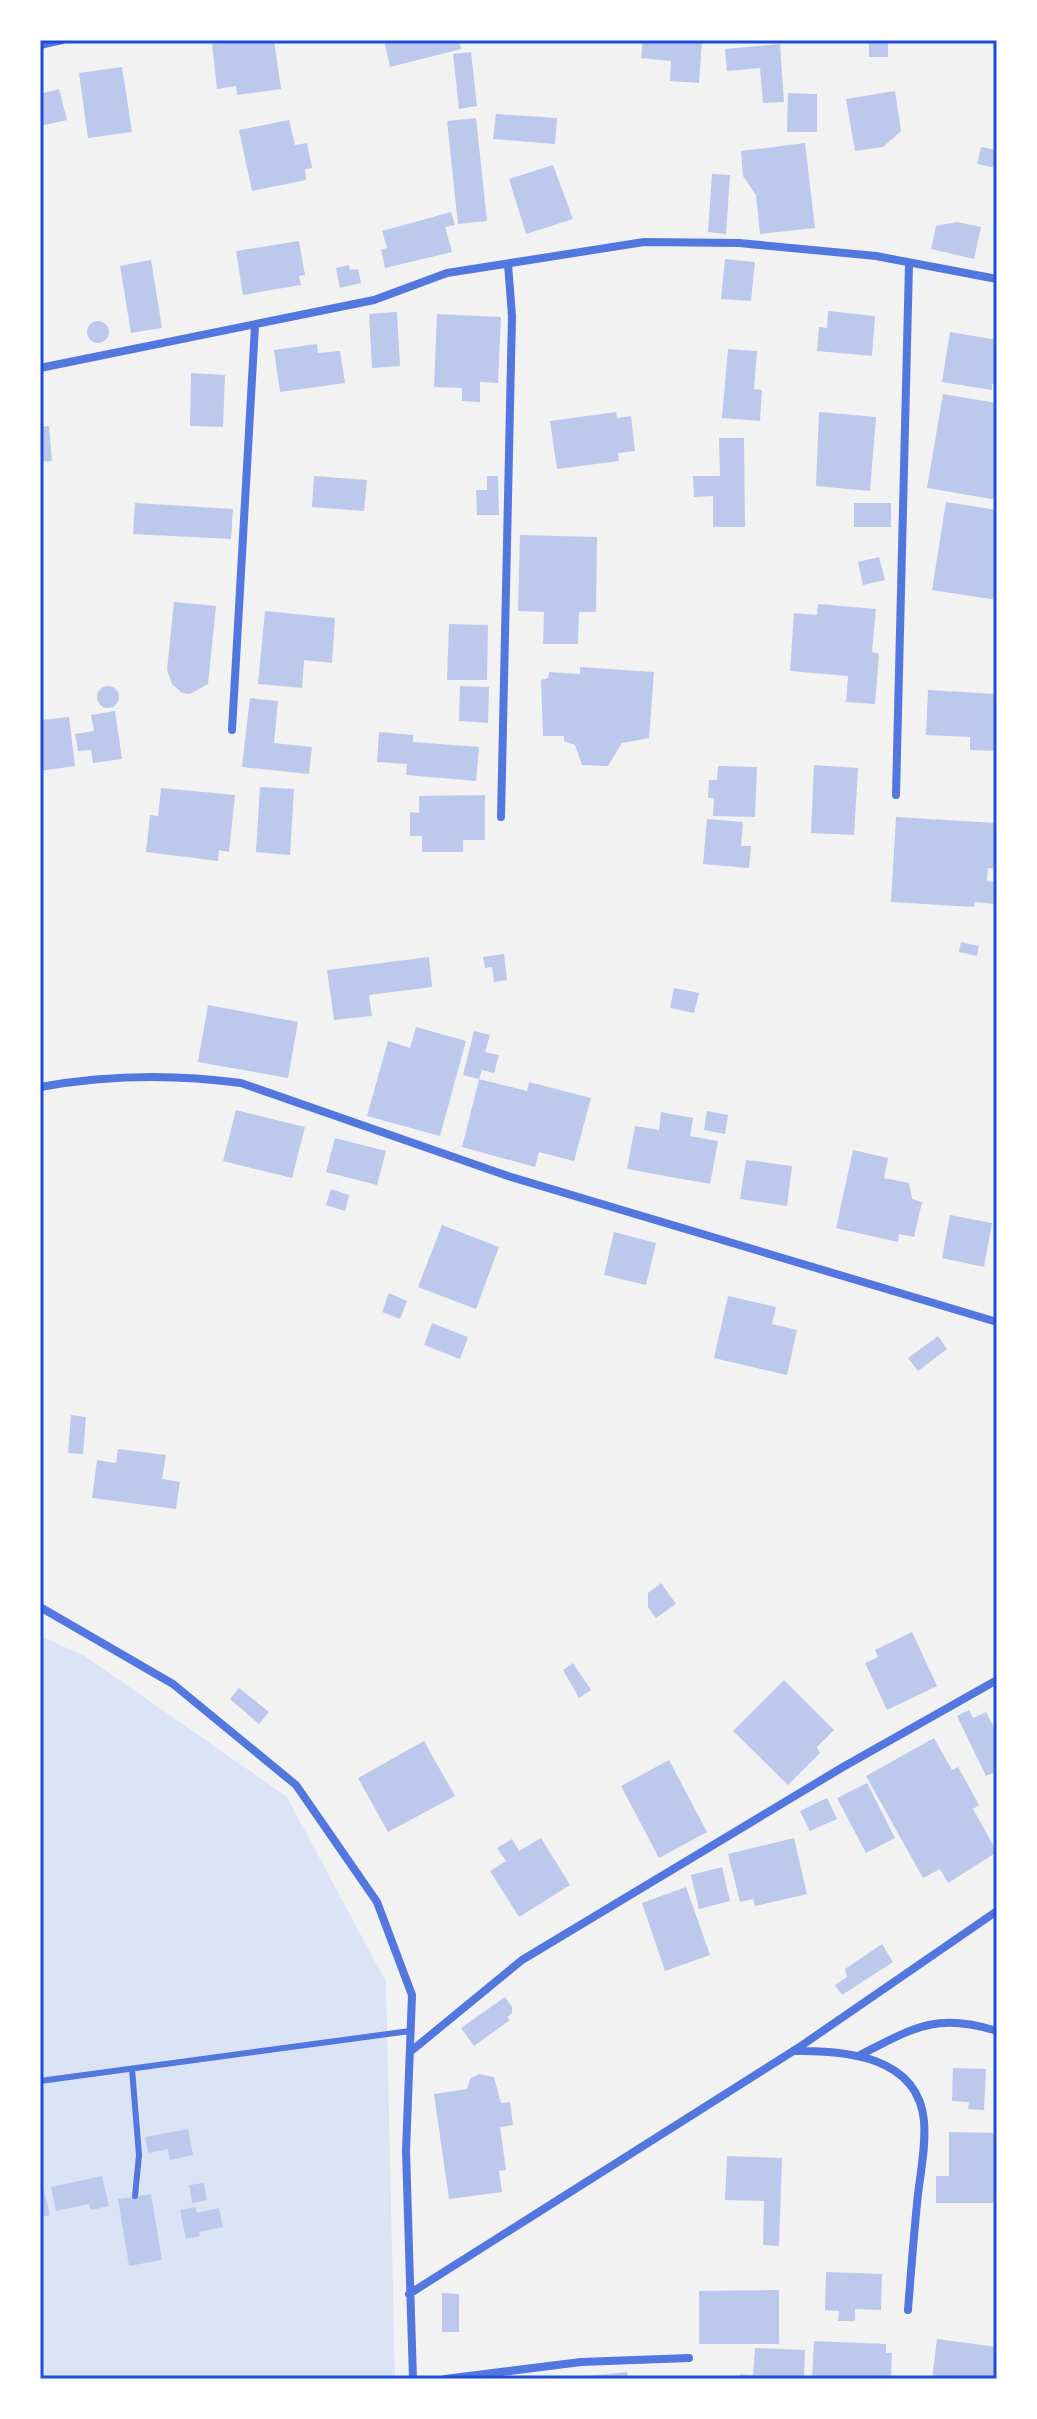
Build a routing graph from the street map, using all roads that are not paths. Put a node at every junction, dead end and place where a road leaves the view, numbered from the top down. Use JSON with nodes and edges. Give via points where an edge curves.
{"nodes":[{"id":1,"x":62,"y":40,"type":"edge"},
{"id":2,"x":40,"y":45,"type":"edge"},
{"id":3,"x":508,"y":264,"type":"junction"},
{"id":4,"x":909,"y":264,"type":"junction"},
{"id":5,"x":997,"y":279,"type":"edge"},
{"id":6,"x":255,"y":326,"type":"junction"},
{"id":7,"x":40,"y":368,"type":"edge"},
{"id":8,"x":232,"y":730,"type":"dead end"},
{"id":9,"x":896,"y":795,"type":"dead end"},
{"id":10,"x":501,"y":817,"type":"dead end"},
{"id":11,"x":40,"y":1087,"type":"edge"},
{"id":12,"x":997,"y":1322,"type":"edge"},
{"id":13,"x":40,"y":1607,"type":"edge"},
{"id":14,"x":997,"y":1680,"type":"edge"},
{"id":15,"x":997,"y":1911,"type":"edge"},
{"id":16,"x":410,"y":2031,"type":"junction"},
{"id":17,"x":997,"y":2031,"type":"edge"},
{"id":18,"x":793,"y":2051,"type":"junction"},
{"id":19,"x":410,"y":2052,"type":"junction"},
{"id":20,"x":860,"y":2055,"type":"junction"},
{"id":21,"x":132,"y":2069,"type":"junction"},
{"id":22,"x":40,"y":2081,"type":"edge"},
{"id":23,"x":135,"y":2196,"type":"dead end"},
{"id":24,"x":409,"y":2294,"type":"junction"},
{"id":25,"x":908,"y":2310,"type":"dead end"},
{"id":26,"x":689,"y":2358,"type":"dead end"},
{"id":27,"x":413,"y":2379,"type":"edge"},
{"id":28,"x":445,"y":2379,"type":"edge"}],
"edges":[{"from":1,"to":2,"type":"street"},
{"from":3,"to":4,"type":"street","via":[[644,242],[739,243]]},
{"from":3,"to":6,"type":"street","via":[[447,273],[374,300]]},
{"from":3,"to":10,"type":"street","via":[[512,316]]},
{"from":4,"to":5,"type":"street"},
{"from":4,"to":9,"type":"street"},
{"from":6,"to":7,"type":"street"},
{"from":6,"to":8,"type":"street"},
{"from":11,"to":12,"type":"street","via":[[83,1079],[149,1077],[241,1083],[508,1176]]},
{"from":13,"to":16,"type":"street","via":[[173,1684],[296,1785],[377,1902],[412,1995]]},
{"from":14,"to":19,"type":"street","via":[[522,1960]]},
{"from":15,"to":18,"type":"street"},
{"from":16,"to":19,"type":"street"},
{"from":16,"to":21,"type":"lane"},
{"from":17,"to":20,"type":"street","via":[[940,2022],[910,2028]]},
{"from":18,"to":20,"type":"street"},
{"from":18,"to":24,"type":"street"},
{"from":19,"to":24,"type":"street"},
{"from":20,"to":25,"type":"street","via":[[899,2072],[917,2094],[924,2120]]},
{"from":21,"to":22,"type":"lane"},
{"from":21,"to":23,"type":"lane","via":[[139,2155]]},
{"from":24,"to":27,"type":"street"},
{"from":26,"to":28,"type":"street","via":[[581,2362]]}]}
